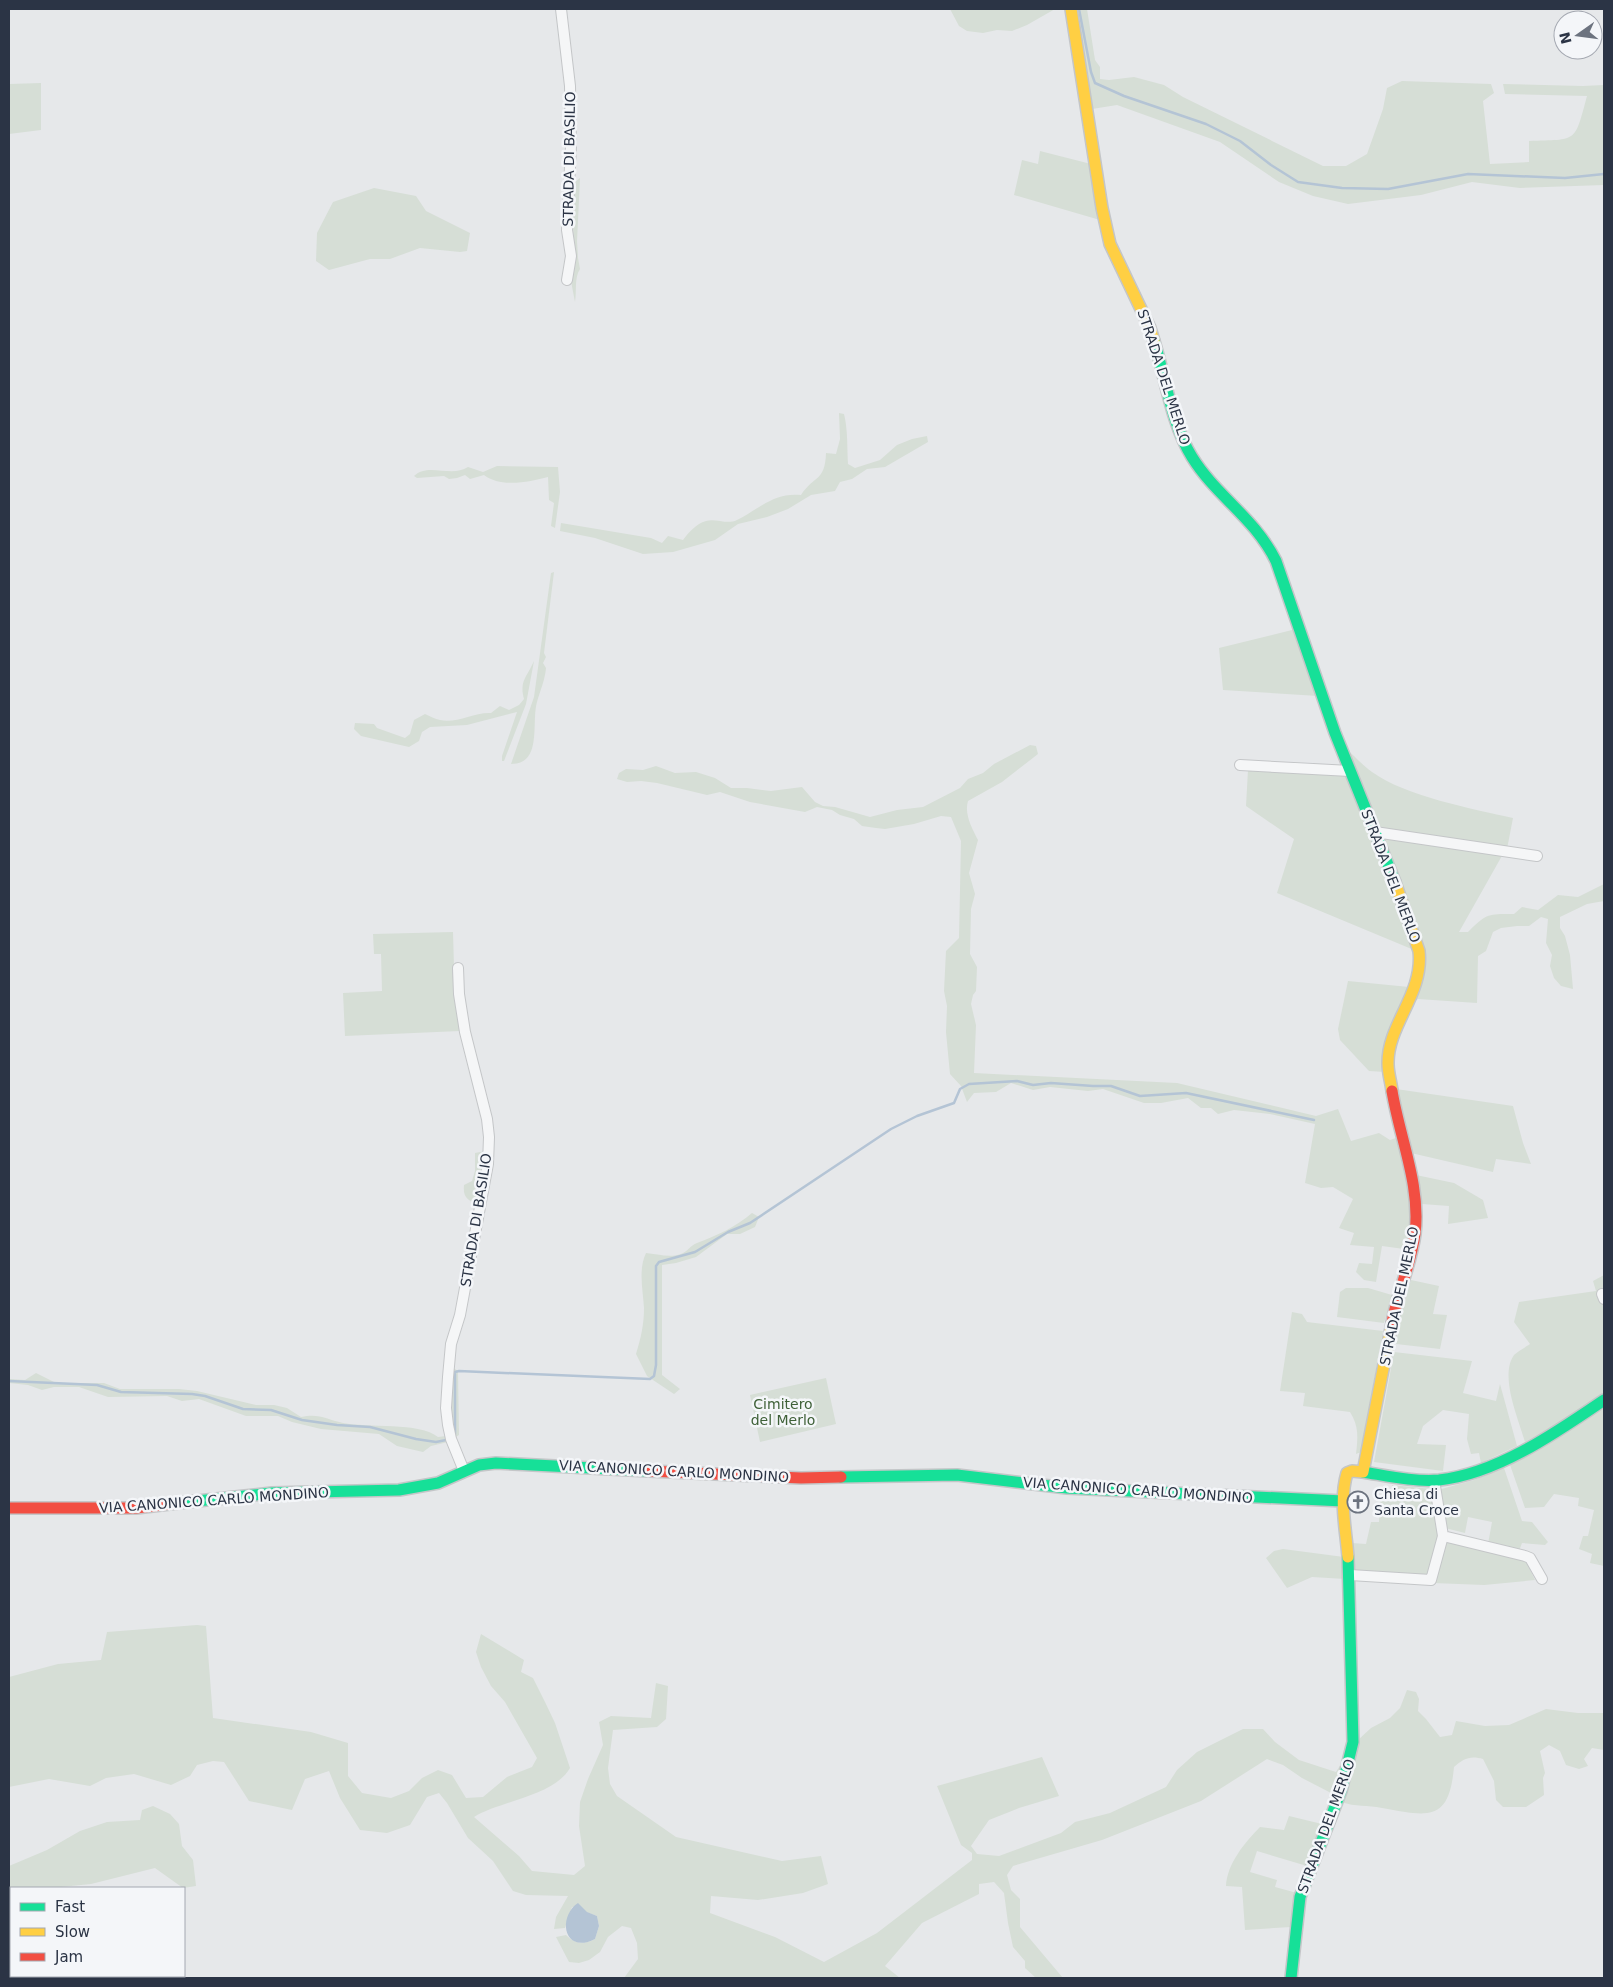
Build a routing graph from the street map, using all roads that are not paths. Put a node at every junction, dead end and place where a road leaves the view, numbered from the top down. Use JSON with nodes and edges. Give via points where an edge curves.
{"nodes":[{"id":1,"x":561,"y":9,"type":"edge"},
{"id":2,"x":1071,"y":9,"type":"edge"},
{"id":3,"x":567,"y":280,"type":"dead end"},
{"id":4,"x":1240,"y":765,"type":"dead end"},
{"id":5,"x":1350,"y":771,"type":"junction"},
{"id":6,"x":1375,"y":832,"type":"junction"},
{"id":7,"x":1537,"y":856,"type":"dead end"},
{"id":8,"x":458,"y":968,"type":"dead end"},
{"id":9,"x":1604,"y":1400,"type":"edge"},
{"id":10,"x":464,"y":1471,"type":"junction"},
{"id":11,"x":1363,"y":1472,"type":"junction"},
{"id":12,"x":1434,"y":1480,"type":"junction"},
{"id":13,"x":1343,"y":1501,"type":"junction"},
{"id":14,"x":9,"y":1508,"type":"edge"},
{"id":15,"x":1443,"y":1536,"type":"junction"},
{"id":16,"x":1350,"y":1575,"type":"junction"},
{"id":17,"x":1542,"y":1579,"type":"dead end"},
{"id":18,"x":1291,"y":1978,"type":"edge"}],
"edges":[{"from":1,"to":3,"type":"street","name":"STRADA DI BASILIO","via":[[571,111],[568,230],[571,256]]},
{"from":2,"to":5,"type":"street","name":"STRADA DEL MERLO","via":[[1110,244],[1150,328],[1174,415],[1192,457],[1254,526],[1276,561]]},
{"from":4,"to":5,"type":"street"},
{"from":5,"to":6,"type":"street","name":"STRADA DEL MERLO"},
{"from":6,"to":7,"type":"street"},
{"from":6,"to":11,"type":"street","name":"STRADA DEL MERLO","via":[[1404,905],[1420,960],[1418,979],[1392,1042],[1388,1063],[1412,1177],[1416,1220],[1410,1260],[1394,1311]]},
{"from":8,"to":10,"type":"street","name":"STRADA DI BASILIO","via":[[465,1032],[489,1137],[488,1164],[460,1314],[451,1344],[448,1377],[448,1425]]},
{"from":9,"to":12,"type":"street","via":[[1560,1430],[1504,1459],[1471,1473]]},
{"from":10,"to":13,"type":"street","name":"VIA CANONICO CARLO MONDINO","via":[[480,1464],[496,1463],[801,1478],[957,1475],[1067,1488]]},
{"from":10,"to":14,"type":"street","name":"VIA CANONICO CARLO MONDINO","via":[[438,1483],[398,1490],[272,1493],[136,1508]]},
{"from":11,"to":12,"type":"street"},
{"from":11,"to":13,"type":"street","name":"STRADA DEL MERLO","via":[[1347,1474]]},
{"from":12,"to":15,"type":"street"},
{"from":13,"to":16,"type":"street","name":"STRADA DEL MERLO"},
{"from":15,"to":16,"type":"street","via":[[1431,1580]]},
{"from":15,"to":17,"type":"street","via":[[1530,1558]]},
{"from":16,"to":18,"type":"street","name":"STRADA DEL MERLO","via":[[1351,1756],[1300,1897]]}]}
